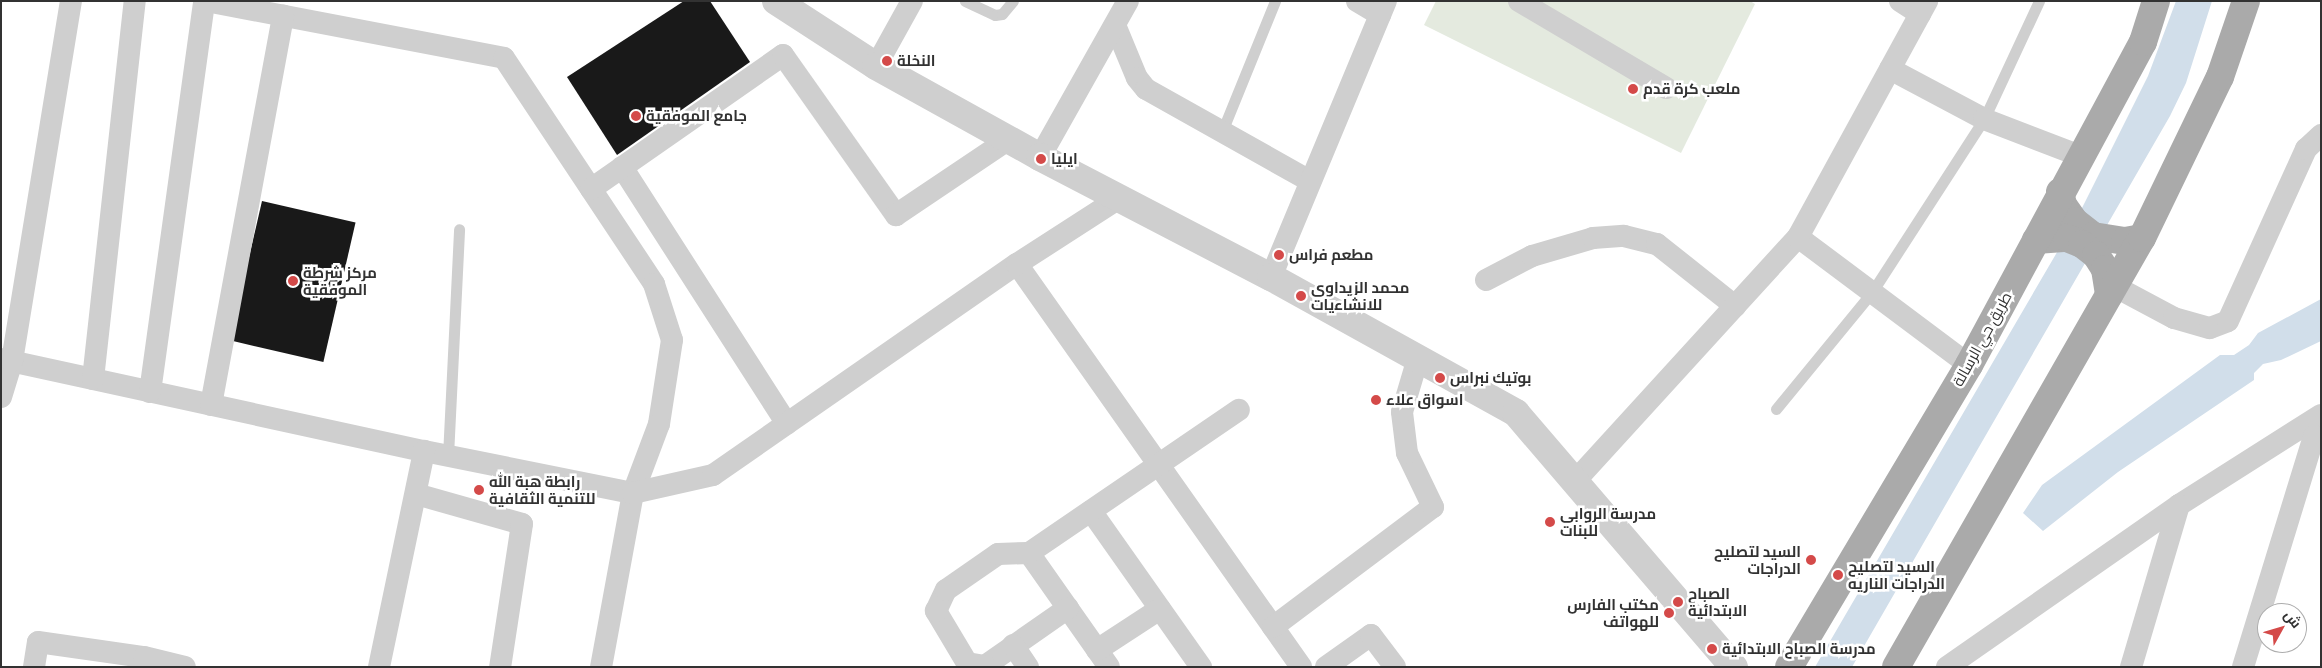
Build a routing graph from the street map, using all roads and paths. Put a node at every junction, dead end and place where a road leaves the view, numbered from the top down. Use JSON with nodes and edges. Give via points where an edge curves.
{"nodes":[{"id":1,"x":71,"y":1,"type":"edge"},
{"id":2,"x":135,"y":1,"type":"edge"},
{"id":3,"x":205,"y":1,"type":"edge"},
{"id":4,"x":776,"y":1,"type":"edge"},
{"id":5,"x":912,"y":1,"type":"edge"},
{"id":6,"x":965,"y":1,"type":"edge"},
{"id":7,"x":1013,"y":1,"type":"edge"},
{"id":8,"x":1128,"y":1,"type":"edge"},
{"id":9,"x":1275,"y":1,"type":"edge"},
{"id":10,"x":1357,"y":1,"type":"edge"},
{"id":11,"x":1519,"y":1,"type":"edge"},
{"id":12,"x":1900,"y":1,"type":"edge"},
{"id":13,"x":2039,"y":1,"type":"edge"},
{"id":14,"x":2156,"y":1,"type":"edge"},
{"id":15,"x":2246,"y":1,"type":"edge"},
{"id":16,"x":1383,"y":8,"type":"edge"},
{"id":17,"x":1924,"y":8,"type":"edge"},
{"id":18,"x":283,"y":16,"type":"junction"},
{"id":19,"x":1115,"y":26,"type":"junction"},
{"id":20,"x":876,"y":66,"type":"junction"},
{"id":21,"x":1890,"y":69,"type":"junction"},
{"id":22,"x":1666,"y":88,"type":"dead end"},
{"id":23,"x":1984,"y":119,"type":"junction"},
{"id":24,"x":1221,"y":134,"type":"junction"},
{"id":25,"x":2321,"y":135,"type":"edge"},
{"id":26,"x":1009,"y":139,"type":"junction"},
{"id":27,"x":1040,"y":157,"type":"junction"},
{"id":28,"x":2083,"y":157,"type":"junction"},
{"id":29,"x":622,"y":168,"type":"junction"},
{"id":30,"x":1310,"y":181,"type":"junction"},
{"id":31,"x":591,"y":189,"type":"junction"},
{"id":32,"x":1121,"y":197,"type":"junction"},
{"id":33,"x":2063,"y":202,"type":"junction"},
{"id":34,"x":459,"y":229,"type":"dead end"},
{"id":35,"x":1798,"y":236,"type":"junction"},
{"id":36,"x":2043,"y":239,"type":"junction"},
{"id":37,"x":2129,"y":239,"type":"junction"},
{"id":38,"x":1017,"y":264,"type":"junction"},
{"id":39,"x":1271,"y":277,"type":"junction"},
{"id":40,"x":1486,"y":280,"type":"dead end"},
{"id":41,"x":2109,"y":283,"type":"junction"},
{"id":42,"x":1872,"y":292,"type":"junction"},
{"id":43,"x":1735,"y":306,"type":"junction"},
{"id":44,"x":1418,"y":358,"type":"junction"},
{"id":45,"x":7,"y":360,"type":"edge"},
{"id":46,"x":1969,"y":365,"type":"junction"},
{"id":47,"x":93,"y":379,"type":"junction"},
{"id":48,"x":150,"y":392,"type":"junction"},
{"id":49,"x":1,"y":397,"type":"edge"},
{"id":50,"x":211,"y":405,"type":"junction"},
{"id":51,"x":1776,"y":408,"type":"dead end"},
{"id":52,"x":1238,"y":410,"type":"dead end"},
{"id":53,"x":2321,"y":415,"type":"edge"},
{"id":54,"x":787,"y":424,"type":"junction"},
{"id":55,"x":2310,"y":435,"type":"edge"},
{"id":56,"x":424,"y":451,"type":"junction"},
{"id":57,"x":448,"y":456,"type":"junction"},
{"id":58,"x":1159,"y":465,"type":"junction"},
{"id":59,"x":1576,"y":480,"type":"junction"},
{"id":60,"x":632,"y":493,"type":"junction"},
{"id":61,"x":416,"y":494,"type":"junction"},
{"id":62,"x":2179,"y":505,"type":"junction"},
{"id":63,"x":1091,"y":511,"type":"junction"},
{"id":64,"x":1029,"y":553,"type":"junction"},
{"id":65,"x":1068,"y":608,"type":"junction"},
{"id":66,"x":1160,"y":609,"type":"junction"},
{"id":67,"x":1273,"y":627,"type":"junction"},
{"id":68,"x":1013,"y":645,"type":"junction"},
{"id":69,"x":1103,"y":658,"type":"edge"},
{"id":70,"x":144,"y":662,"type":"edge"},
{"id":71,"x":34,"y":667,"type":"edge"},
{"id":72,"x":185,"y":667,"type":"edge"},
{"id":73,"x":379,"y":667,"type":"edge"},
{"id":74,"x":500,"y":667,"type":"edge"},
{"id":75,"x":601,"y":667,"type":"edge"},
{"id":76,"x":1028,"y":667,"type":"edge"},
{"id":77,"x":1201,"y":667,"type":"edge"},
{"id":78,"x":1301,"y":667,"type":"edge"},
{"id":79,"x":1326,"y":667,"type":"edge"},
{"id":80,"x":1395,"y":667,"type":"edge"},
{"id":81,"x":1734,"y":667,"type":"edge"},
{"id":82,"x":1790,"y":667,"type":"edge"},
{"id":83,"x":1896,"y":667,"type":"edge"},
{"id":84,"x":1947,"y":667,"type":"edge"},
{"id":85,"x":2131,"y":667,"type":"edge"},
{"id":86,"x":2243,"y":667,"type":"edge"}],
"edges":[{"from":1,"to":45,"type":"street"},
{"from":2,"to":47,"type":"street"},
{"from":3,"to":18,"type":"street"},
{"from":3,"to":48,"type":"street"},
{"from":4,"to":20,"type":"street"},
{"from":5,"to":20,"type":"street"},
{"from":6,"to":7,"type":"lane","via":[[995,15],[1002,14]]},
{"from":8,"to":19,"type":"street"},
{"from":9,"to":24,"type":"lane"},
{"from":10,"to":16,"type":"street"},
{"from":11,"to":22,"type":"street"},
{"from":12,"to":17,"type":"street"},
{"from":13,"to":23,"type":"lane"},
{"from":14,"to":28,"type":"main road","name":"طريق حي الرسالة","via":[[2143,42]]},
{"from":15,"to":37,"type":"main road","via":[[2220,77]]},
{"from":16,"to":30,"type":"street"},
{"from":17,"to":21,"type":"street"},
{"from":18,"to":31,"type":"street","via":[[504,58]]},
{"from":18,"to":50,"type":"street"},
{"from":19,"to":24,"type":"street","via":[[1137,78],[1146,89]]},
{"from":19,"to":27,"type":"street"},
{"from":20,"to":26,"type":"street"},
{"from":21,"to":23,"type":"street"},
{"from":21,"to":35,"type":"street"},
{"from":23,"to":28,"type":"street"},
{"from":23,"to":42,"type":"lane"},
{"from":24,"to":30,"type":"street"},
{"from":25,"to":41,"type":"street","via":[[2306,149],[2228,321],[2210,328],[2174,318]]},
{"from":26,"to":27,"type":"street"},
{"from":26,"to":29,"type":"street","via":[[896,215],[783,55]]},
{"from":27,"to":32,"type":"street"},
{"from":28,"to":33,"type":"main road","name":"طريق حي الرسالة"},
{"from":29,"to":31,"type":"street"},
{"from":29,"to":54,"type":"street"},
{"from":30,"to":39,"type":"street"},
{"from":31,"to":60,"type":"street","via":[[654,284],[672,340],[659,424]]},
{"from":32,"to":38,"type":"street"},
{"from":32,"to":39,"type":"street"},
{"from":33,"to":36,"type":"main road","name":"طريق حي الرسالة"},
{"from":33,"to":37,"type":"main road","via":[[2082,230],[2093,236]]},
{"from":34,"to":57,"type":"lane"},
{"from":35,"to":42,"type":"street"},
{"from":35,"to":43,"type":"street"},
{"from":36,"to":41,"type":"main road","via":[[2067,238],[2082,244],[2096,255]]},
{"from":36,"to":46,"type":"main road","name":"طريق حي الرسالة"},
{"from":37,"to":41,"type":"main road"},
{"from":38,"to":54,"type":"street"},
{"from":38,"to":58,"type":"street"},
{"from":39,"to":44,"type":"street"},
{"from":40,"to":43,"type":"street","via":[[1532,256],[1592,238],[1624,236],[1657,244]]},
{"from":41,"to":83,"type":"main road"},
{"from":42,"to":46,"type":"street"},
{"from":42,"to":51,"type":"lane"},
{"from":43,"to":59,"type":"street"},
{"from":44,"to":59,"type":"street","via":[[1516,414]]},
{"from":44,"to":67,"type":"street","via":[[1402,412],[1407,453],[1433,507]]},
{"from":45,"to":47,"type":"street"},
{"from":45,"to":49,"type":"street"},
{"from":46,"to":82,"type":"main road","name":"طريق حي الرسالة"},
{"from":47,"to":48,"type":"street"},
{"from":48,"to":50,"type":"street"},
{"from":50,"to":56,"type":"street"},
{"from":52,"to":58,"type":"street"},
{"from":53,"to":55,"type":"street"},
{"from":54,"to":60,"type":"street","via":[[713,475]]},
{"from":55,"to":62,"type":"street"},
{"from":55,"to":86,"type":"street"},
{"from":56,"to":57,"type":"street"},
{"from":56,"to":61,"type":"street"},
{"from":57,"to":60,"type":"street"},
{"from":58,"to":63,"type":"street"},
{"from":58,"to":67,"type":"street"},
{"from":59,"to":81,"type":"street"},
{"from":60,"to":75,"type":"street"},
{"from":61,"to":73,"type":"street"},
{"from":61,"to":74,"type":"street","via":[[522,524]]},
{"from":62,"to":84,"type":"street"},
{"from":62,"to":85,"type":"street"},
{"from":63,"to":64,"type":"street"},
{"from":63,"to":66,"type":"street"},
{"from":64,"to":65,"type":"street"},
{"from":64,"to":68,"type":"street","via":[[998,554],[946,590],[936,611],[967,663],[986,666]]},
{"from":65,"to":68,"type":"street"},
{"from":65,"to":69,"type":"street"},
{"from":66,"to":69,"type":"street"},
{"from":66,"to":77,"type":"street"},
{"from":67,"to":78,"type":"street"},
{"from":68,"to":76,"type":"street"},
{"from":70,"to":71,"type":"street","via":[[38,642]]},
{"from":70,"to":72,"type":"street"},
{"from":79,"to":80,"type":"street","via":[[1371,635]]}]}
